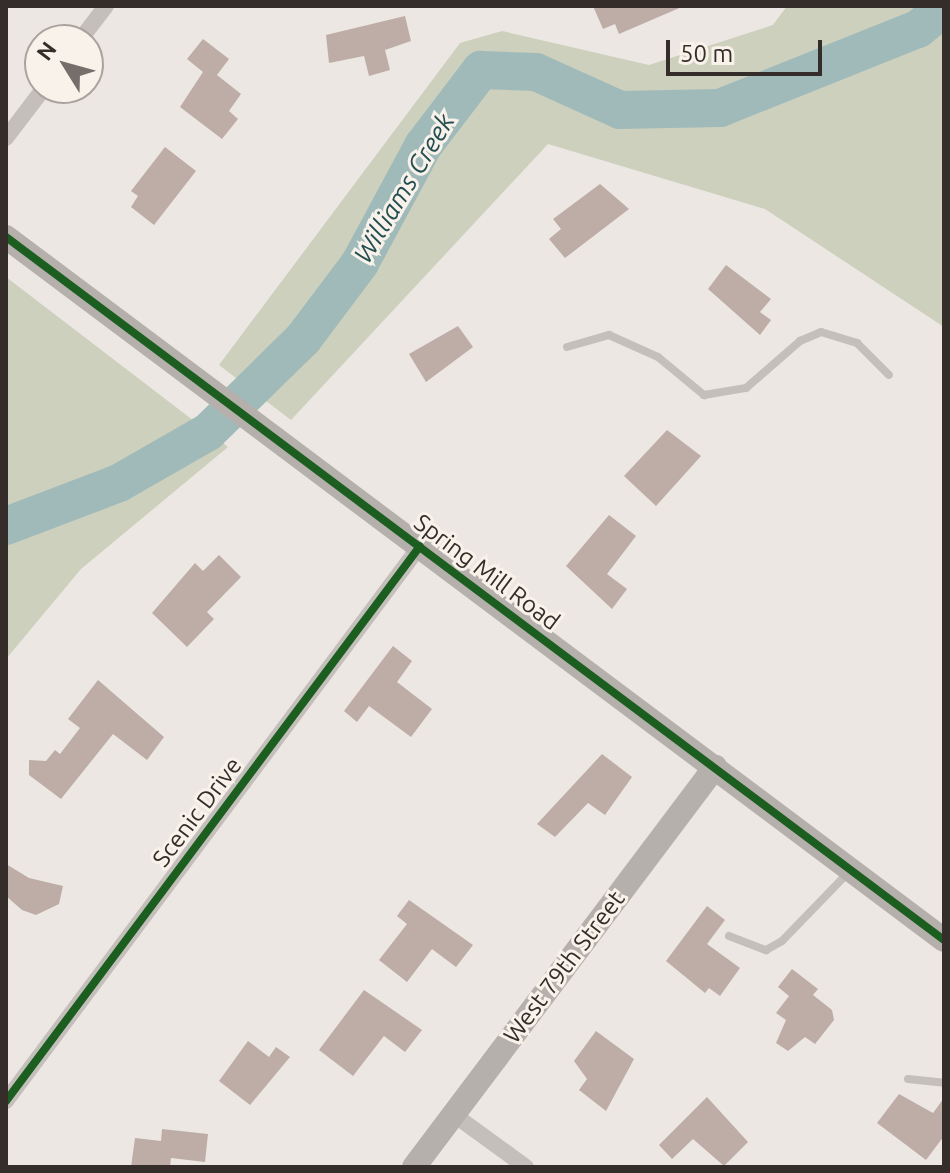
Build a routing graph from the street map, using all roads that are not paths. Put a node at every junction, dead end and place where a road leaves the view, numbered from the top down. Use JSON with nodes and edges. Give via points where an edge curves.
{"nodes":[{"id":1,"x":106,"y":6,"type":"edge"},
{"id":2,"x":92,"y":24,"type":"edge"},
{"id":3,"x":32,"y":104,"type":"edge"},
{"id":4,"x":6,"y":138,"type":"edge"},
{"id":5,"x":6,"y":237,"type":"edge"},
{"id":6,"x":567,"y":347,"type":"dead end"},
{"id":7,"x":889,"y":375,"type":"dead end"},
{"id":8,"x":420,"y":546,"type":"junction"},
{"id":9,"x":715,"y":767,"type":"junction"},
{"id":10,"x":851,"y":870,"type":"junction"},
{"id":11,"x":729,"y":936,"type":"dead end"},
{"id":12,"x":944,"y":940,"type":"edge"},
{"id":13,"x":908,"y":1079,"type":"dead end"},
{"id":14,"x":944,"y":1083,"type":"edge"},
{"id":15,"x":6,"y":1101,"type":"edge"},
{"id":16,"x":453,"y":1114,"type":"junction"},
{"id":17,"x":414,"y":1167,"type":"edge"},
{"id":18,"x":526,"y":1167,"type":"edge"}],
"edges":[{"from":1,"to":2,"type":"street"},
{"from":3,"to":4,"type":"street"},
{"from":5,"to":8,"type":"street","name":"Spring Mill Road"},
{"from":6,"to":7,"type":"lane","via":[[609,335],[658,357],[704,395],[746,388],[800,341],[821,332],[857,343]]},
{"from":8,"to":9,"type":"street","name":"Spring Mill Road"},
{"from":8,"to":15,"type":"street","name":"Scenic Drive"},
{"from":9,"to":10,"type":"street","name":"Spring Mill Road"},
{"from":9,"to":16,"type":"street","name":"West 79th Street"},
{"from":10,"to":11,"type":"lane","via":[[782,941],[766,950]]},
{"from":10,"to":12,"type":"street","name":"Spring Mill Road"},
{"from":13,"to":14,"type":"lane"},
{"from":16,"to":17,"type":"street","name":"West 79th Street"},
{"from":16,"to":18,"type":"street"}]}
